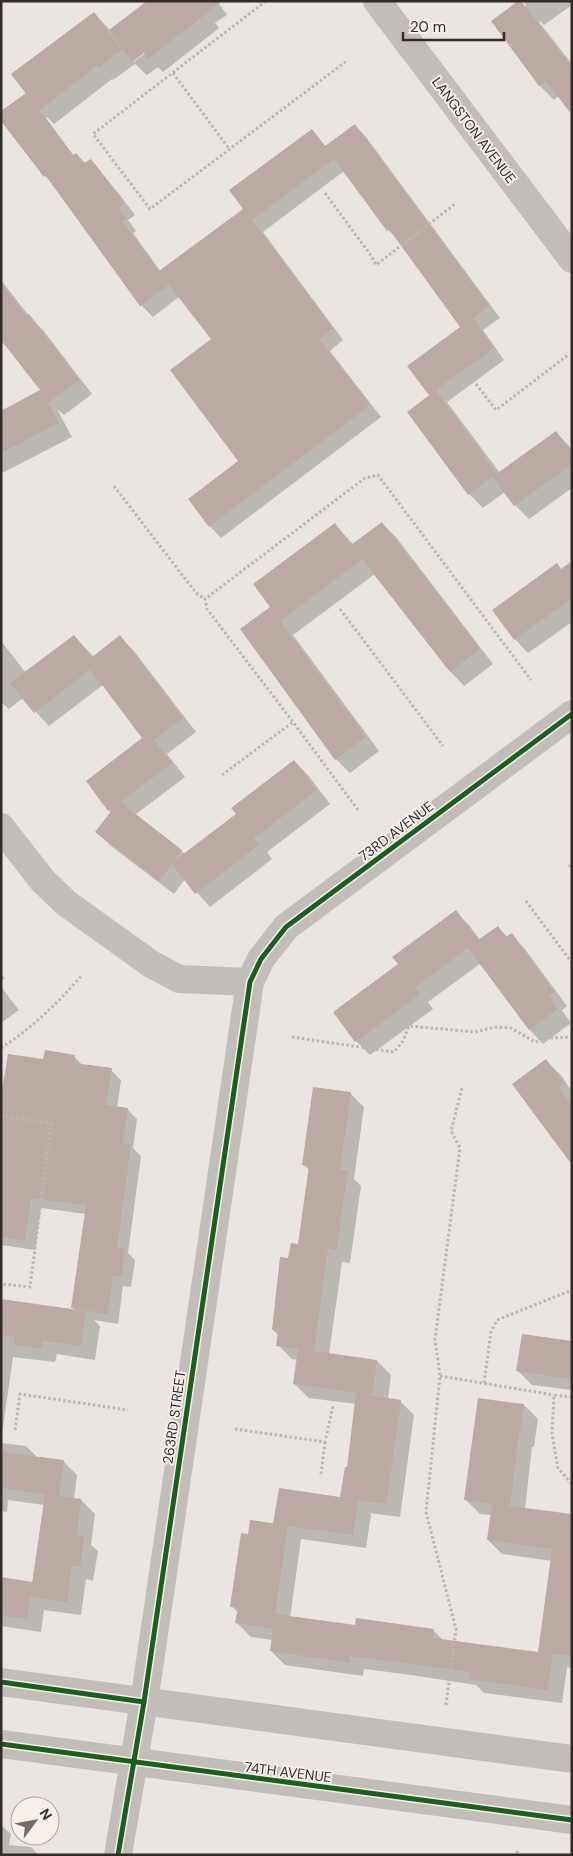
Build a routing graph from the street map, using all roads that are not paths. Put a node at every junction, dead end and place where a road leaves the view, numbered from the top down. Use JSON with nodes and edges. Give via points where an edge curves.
{"nodes":[{"id":1,"x":377,"y":1,"type":"edge"},
{"id":2,"x":572,"y":259,"type":"edge"},
{"id":3,"x":572,"y":714,"type":"edge"},
{"id":4,"x":1,"y":827,"type":"edge"},
{"id":5,"x":250,"y":982,"type":"junction"},
{"id":6,"x":1,"y":1682,"type":"edge"},
{"id":7,"x":144,"y":1702,"type":"junction"},
{"id":8,"x":1,"y":1744,"type":"edge"},
{"id":9,"x":572,"y":1759,"type":"edge"},
{"id":10,"x":132,"y":1762,"type":"junction"},
{"id":11,"x":572,"y":1820,"type":"edge"},
{"id":12,"x":118,"y":1855,"type":"edge"}],
"edges":[{"from":1,"to":2,"type":"street","name":"LANGSTON AVENUE"},
{"from":3,"to":5,"type":"street","name":"73RD AVENUE","via":[[286,927],[261,959]]},
{"from":4,"to":5,"type":"street","via":[[43,881],[66,903],[151,964],[179,979]]},
{"from":5,"to":7,"type":"street","name":"263RD STREET"},
{"from":6,"to":7,"type":"street"},
{"from":7,"to":9,"type":"street"},
{"from":7,"to":10,"type":"street","name":"263RD STREET"},
{"from":8,"to":10,"type":"street","name":"74TH AVENUE"},
{"from":10,"to":11,"type":"street","name":"74TH AVENUE"},
{"from":10,"to":12,"type":"street","name":"263RD STREET"}]}
